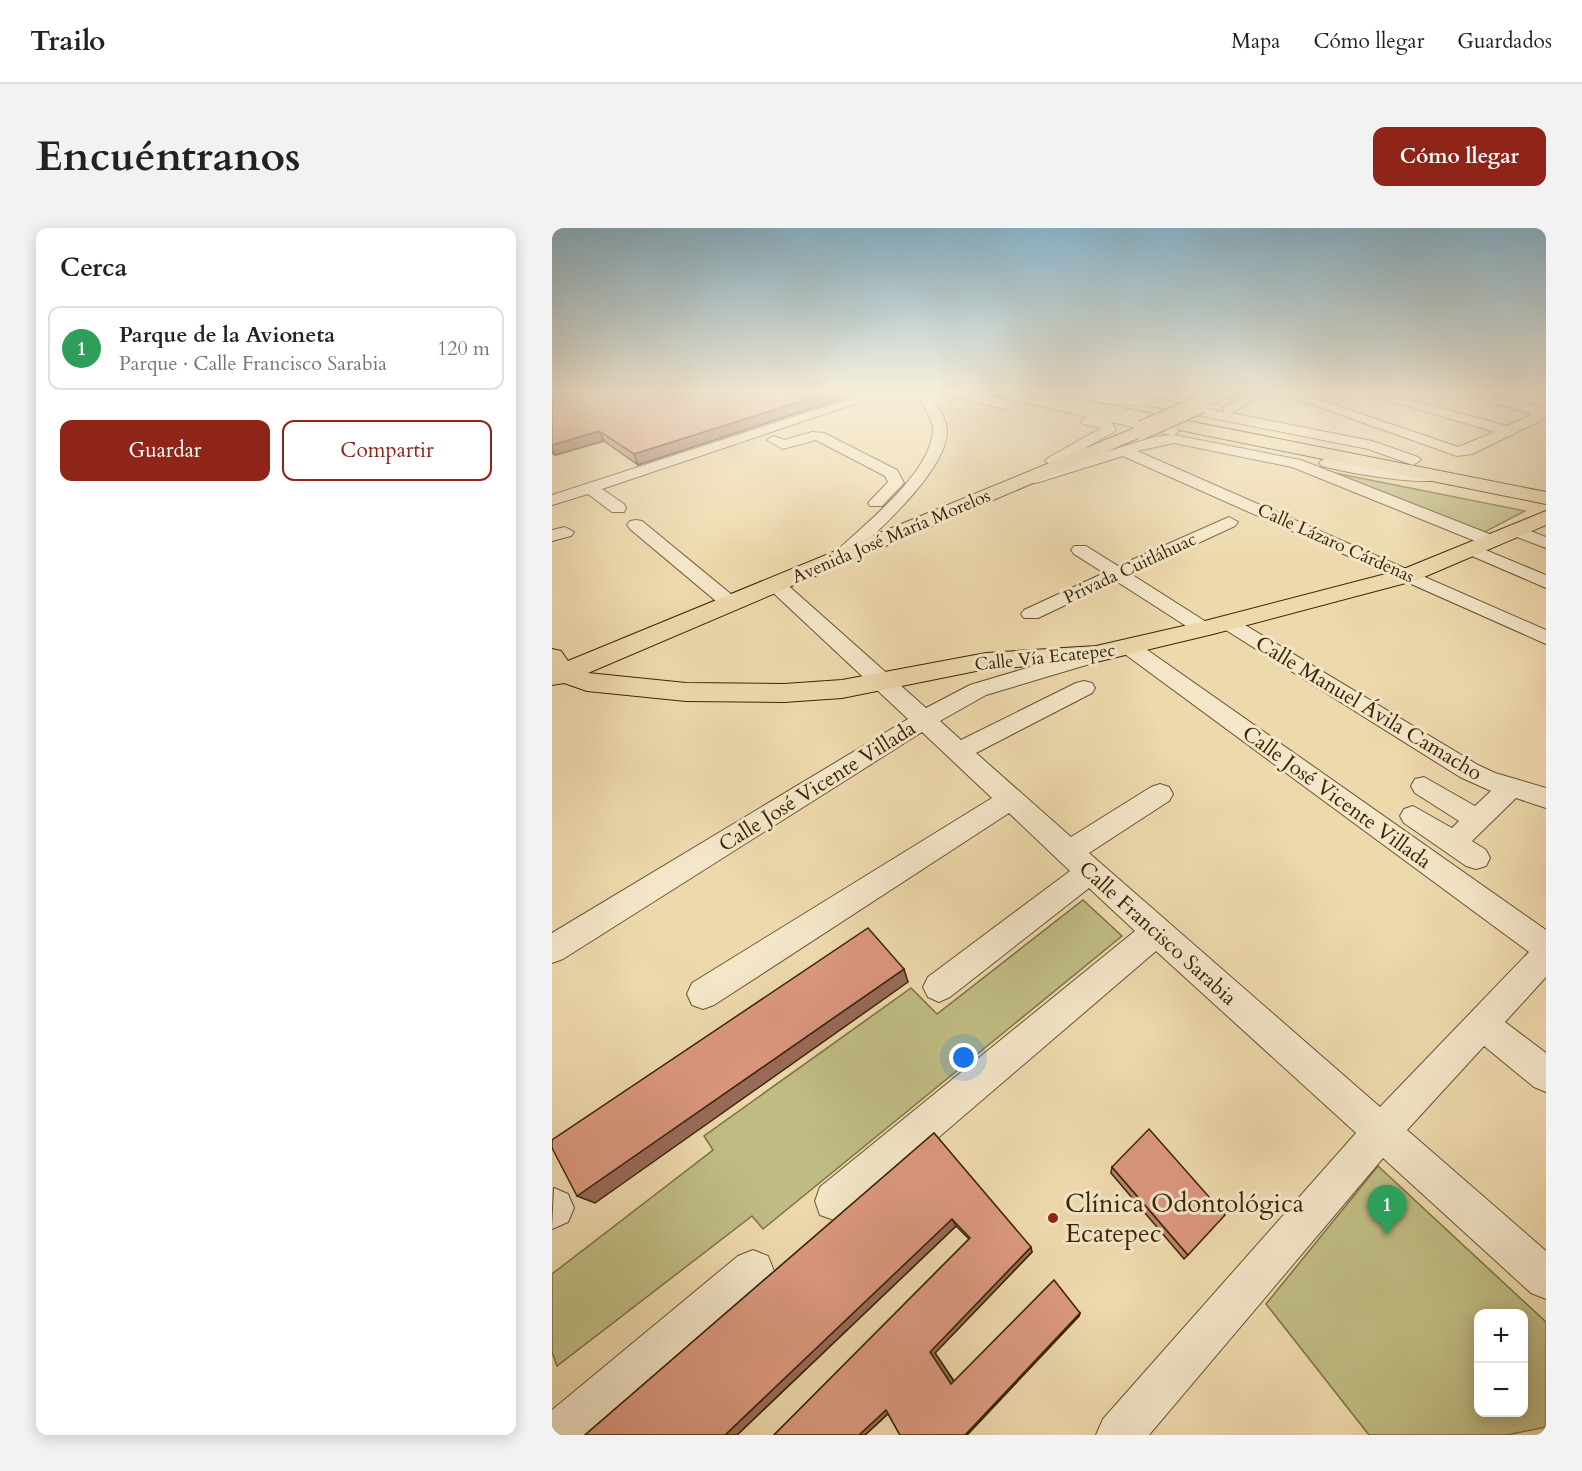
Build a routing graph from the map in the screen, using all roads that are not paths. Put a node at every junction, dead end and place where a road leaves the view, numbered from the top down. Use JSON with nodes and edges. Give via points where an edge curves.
{"nodes":[{"id":1,"x":708,"y":449,"type":"edge"},
{"id":2,"x":845,"y":449,"type":"edge"},
{"id":3,"x":936,"y":449,"type":"edge"},
{"id":4,"x":1075,"y":449,"type":"edge"},
{"id":5,"x":1097,"y":449,"type":"edge"},
{"id":6,"x":1129,"y":449,"type":"edge"},
{"id":7,"x":1226,"y":449,"type":"edge"},
{"id":8,"x":1262,"y":449,"type":"edge"},
{"id":9,"x":1303,"y":449,"type":"edge"},
{"id":10,"x":1359,"y":449,"type":"edge"},
{"id":11,"x":1449,"y":449,"type":"edge"},
{"id":12,"x":1470,"y":449,"type":"edge"},
{"id":13,"x":1124,"y":451,"type":"junction"},
{"id":14,"x":1437,"y":476,"type":"junction"},
{"id":15,"x":1008,"y":487,"type":"junction"},
{"id":16,"x":590,"y":488,"type":"junction"},
{"id":17,"x":1546,"y":499,"type":"edge"},
{"id":18,"x":552,"y":500,"type":"edge"},
{"id":19,"x":618,"y":508,"type":"dead end"},
{"id":20,"x":1229,"y":522,"type":"dead end"},
{"id":21,"x":636,"y":525,"type":"dead end"},
{"id":22,"x":1515,"y":530,"type":"junction"},
{"id":23,"x":863,"y":535,"type":"junction"},
{"id":24,"x":1546,"y":543,"type":"edge"},
{"id":25,"x":1481,"y":545,"type":"junction"},
{"id":26,"x":1080,"y":550,"type":"dead end"},
{"id":27,"x":837,"y":560,"type":"junction"},
{"id":28,"x":1120,"y":573,"type":"junction"},
{"id":29,"x":1409,"y":575,"type":"junction"},
{"id":30,"x":1546,"y":582,"type":"edge"},
{"id":31,"x":775,"y":584,"type":"junction"},
{"id":32,"x":730,"y":603,"type":"junction"},
{"id":33,"x":1031,"y":614,"type":"dead end"},
{"id":34,"x":1228,"y":623,"type":"junction"},
{"id":35,"x":1204,"y":629,"type":"junction"},
{"id":36,"x":1546,"y":638,"type":"edge"},
{"id":37,"x":1129,"y":647,"type":"junction"},
{"id":38,"x":1096,"y":654,"type":"junction"},
{"id":39,"x":556,"y":669,"type":"edge"},
{"id":40,"x":883,"y":683,"type":"junction"},
{"id":41,"x":1084,"y":688,"type":"dead end"},
{"id":42,"x":925,"y":719,"type":"junction"},
{"id":43,"x":960,"y":751,"type":"junction"},
{"id":44,"x":1424,"y":786,"type":"dead end"},
{"id":45,"x":1512,"y":787,"type":"junction"},
{"id":46,"x":1160,"y":794,"type":"dead end"},
{"id":47,"x":1546,"y":798,"type":"edge"},
{"id":48,"x":1011,"y":800,"type":"junction"},
{"id":49,"x":1413,"y":816,"type":"dead end"},
{"id":50,"x":1477,"y":820,"type":"junction"},
{"id":51,"x":1453,"y":843,"type":"junction"},
{"id":52,"x":1476,"y":858,"type":"dead end"},
{"id":53,"x":1079,"y":861,"type":"junction"},
{"id":54,"x":1156,"y":932,"type":"junction"},
{"id":55,"x":1546,"y":946,"type":"edge"},
{"id":56,"x":552,"y":949,"type":"edge"},
{"id":57,"x":1546,"y":955,"type":"edge"},
{"id":58,"x":939,"y":987,"type":"dead end"},
{"id":59,"x":703,"y":994,"type":"dead end"},
{"id":60,"x":1481,"y":1023,"type":"junction"},
{"id":61,"x":1546,"y":1075,"type":"edge"},
{"id":62,"x":1380,"y":1133,"type":"junction"},
{"id":63,"x":834,"y":1201,"type":"dead end"},
{"id":64,"x":753,"y":1271,"type":"dead end"},
{"id":65,"x":1546,"y":1278,"type":"edge"},
{"id":66,"x":558,"y":1435,"type":"edge"},
{"id":67,"x":1119,"y":1435,"type":"edge"}],
"edges":[{"from":1,"to":16,"type":"street"},
{"from":2,"to":23,"type":"street","via":[[892,473],[896,483],[860,520],[858,527]]},
{"from":3,"to":23,"type":"street","via":[[917,480]]},
{"from":4,"to":15,"type":"street"},
{"from":5,"to":15,"type":"main road","name":"Avenida José María Morelos","bridge":true},
{"from":6,"to":13,"type":"street"},
{"from":7,"to":25,"type":"street","via":[[1296,463]]},
{"from":8,"to":14,"type":"street","via":[[1397,475]]},
{"from":9,"to":14,"type":"main road"},
{"from":10,"to":17,"type":"main road","via":[[1413,460]]},
{"from":11,"to":12,"type":"street"},
{"from":13,"to":15,"type":"street"},
{"from":13,"to":29,"type":"street","name":"Calle Lázaro Cárdenas"},
{"from":14,"to":17,"type":"main road"},
{"from":15,"to":27,"type":"main road","name":"Avenida José María Morelos"},
{"from":16,"to":18,"type":"street"},
{"from":16,"to":19,"type":"street"},
{"from":17,"to":22,"type":"main road","name":"Calle Vía Ecatepec"},
{"from":20,"to":28,"type":"street","name":"Privada Cuitláhuac"},
{"from":21,"to":32,"type":"street"},
{"from":22,"to":24,"type":"street"},
{"from":22,"to":25,"type":"main road","name":"Calle Vía Ecatepec"},
{"from":23,"to":27,"type":"street"},
{"from":25,"to":29,"type":"main road","name":"Calle Vía Ecatepec"},
{"from":25,"to":30,"type":"street"},
{"from":26,"to":28,"type":"street"},
{"from":27,"to":31,"type":"main road","name":"Avenida José María Morelos"},
{"from":28,"to":33,"type":"street","name":"Privada Cuitláhuac"},
{"from":28,"to":35,"type":"street"},
{"from":29,"to":34,"type":"main road","name":"Calle Vía Ecatepec"},
{"from":29,"to":36,"type":"street","name":"Calle Lázaro Cárdenas"},
{"from":31,"to":32,"type":"main road","name":"Avenida José María Morelos"},
{"from":31,"to":40,"type":"street","name":"Calle Francisco Sarabia"},
{"from":32,"to":39,"type":"main road","name":"Avenida José María Morelos"},
{"from":34,"to":35,"type":"main road","name":"Calle Vía Ecatepec"},
{"from":34,"to":45,"type":"street","name":"Calle Manuel Ávila Camacho","via":[[1469,771]]},
{"from":35,"to":37,"type":"main road","name":"Calle Vía Ecatepec"},
{"from":37,"to":38,"type":"main road","name":"Calle Vía Ecatepec"},
{"from":37,"to":55,"type":"street","name":"Calle José Vicente Villada"},
{"from":38,"to":40,"type":"main road","name":"Calle Vía Ecatepec","via":[[986,661]]},
{"from":38,"to":42,"type":"street","name":"Calle José Vicente Villada","via":[[978,690]]},
{"from":39,"to":40,"type":"main road","name":"Calle Vía Ecatepec","via":[[587,682],[686,692],[784,693]]},
{"from":40,"to":42,"type":"street","name":"Calle Francisco Sarabia"},
{"from":41,"to":43,"type":"street"},
{"from":42,"to":43,"type":"street","name":"Calle Francisco Sarabia"},
{"from":42,"to":56,"type":"street","name":"Calle José Vicente Villada"},
{"from":43,"to":48,"type":"street","name":"Calle Francisco Sarabia"},
{"from":44,"to":50,"type":"street"},
{"from":45,"to":47,"type":"street","name":"Calle Manuel Ávila Camacho"},
{"from":45,"to":50,"type":"street"},
{"from":46,"to":53,"type":"street"},
{"from":48,"to":53,"type":"street","name":"Calle Francisco Sarabia"},
{"from":48,"to":59,"type":"street"},
{"from":49,"to":51,"type":"street"},
{"from":50,"to":51,"type":"street"},
{"from":51,"to":52,"type":"street"},
{"from":53,"to":54,"type":"street","name":"Calle Francisco Sarabia"},
{"from":53,"to":58,"type":"street"},
{"from":54,"to":62,"type":"street","name":"Calle Francisco Sarabia"},
{"from":54,"to":63,"type":"street"},
{"from":57,"to":60,"type":"street"},
{"from":60,"to":61,"type":"street"},
{"from":60,"to":62,"type":"street"},
{"from":62,"to":65,"type":"street","name":"Calle Francisco Sarabia"},
{"from":62,"to":67,"type":"street"},
{"from":64,"to":66,"type":"street"}]}
